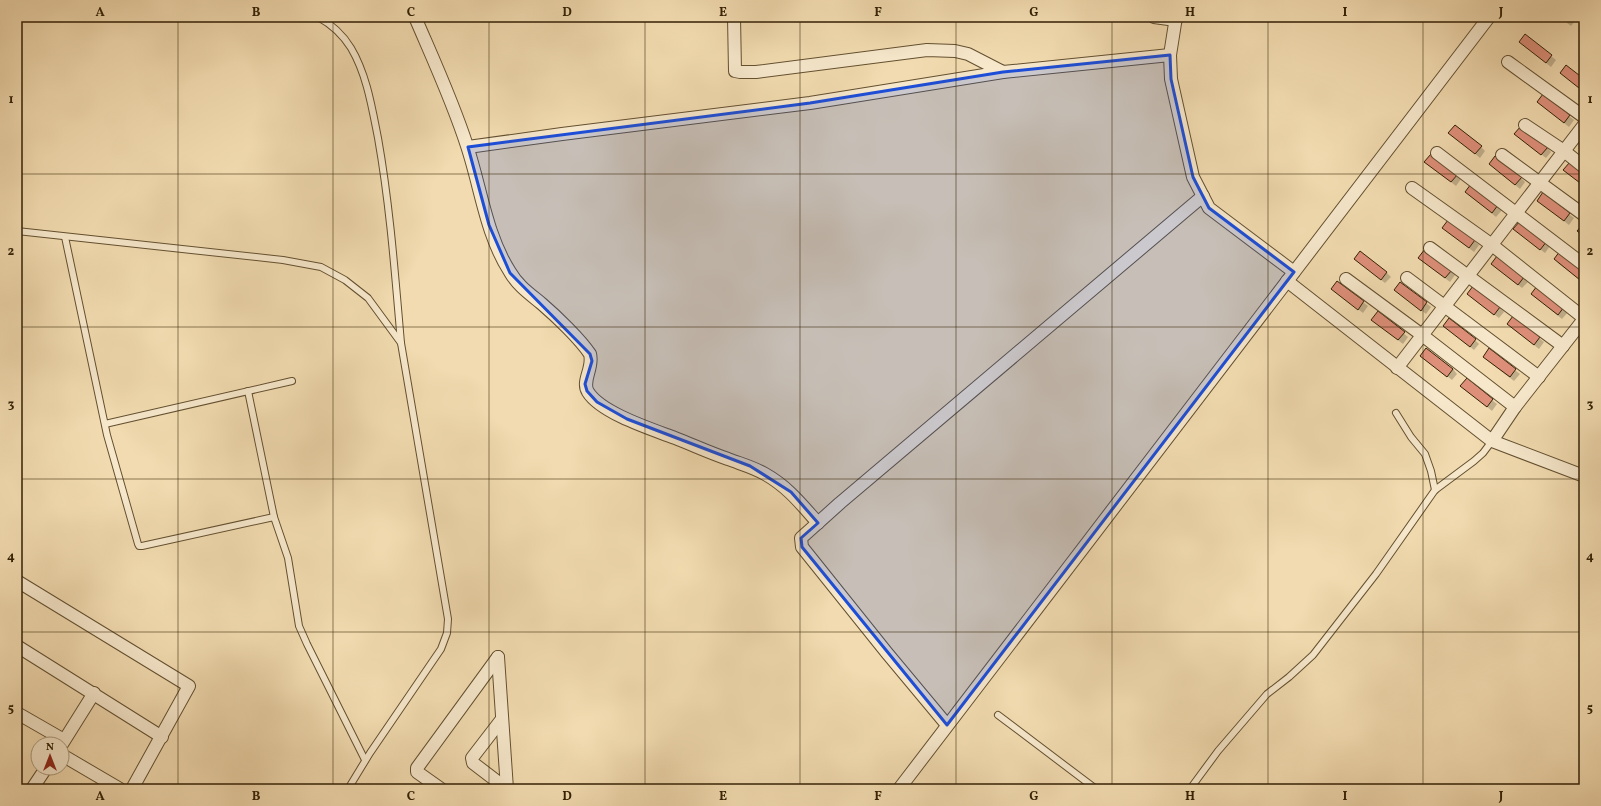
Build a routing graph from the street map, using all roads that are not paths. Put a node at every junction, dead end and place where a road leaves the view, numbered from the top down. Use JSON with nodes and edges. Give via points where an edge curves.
{"nodes":[{"id":1,"x":318,"y":17,"type":"edge"},
{"id":2,"x":415,"y":17,"type":"edge"},
{"id":3,"x":734,"y":17,"type":"edge"},
{"id":4,"x":1154,"y":17,"type":"edge"},
{"id":5,"x":1489,"y":17,"type":"edge"},
{"id":6,"x":1176,"y":18,"type":"edge"},
{"id":7,"x":1170,"y":55,"type":"junction"},
{"id":8,"x":1508,"y":62,"type":"dead end"},
{"id":9,"x":1003,"y":72,"type":"junction"},
{"id":10,"x":1584,"y":118,"type":"edge"},
{"id":11,"x":1525,"y":124,"type":"dead end"},
{"id":12,"x":1584,"y":125,"type":"edge"},
{"id":13,"x":468,"y":147,"type":"junction"},
{"id":14,"x":1564,"y":151,"type":"junction"},
{"id":15,"x":1438,"y":153,"type":"dead end"},
{"id":16,"x":1502,"y":155,"type":"dead end"},
{"id":17,"x":1584,"y":167,"type":"edge"},
{"id":18,"x":1540,"y":182,"type":"junction"},
{"id":19,"x":1412,"y":188,"type":"dead end"},
{"id":20,"x":1203,"y":196,"type":"junction"},
{"id":21,"x":1516,"y":212,"type":"junction"},
{"id":22,"x":1584,"y":215,"type":"edge"},
{"id":23,"x":17,"y":231,"type":"edge"},
{"id":24,"x":66,"y":237,"type":"junction"},
{"id":25,"x":1492,"y":245,"type":"junction"},
{"id":26,"x":1430,"y":248,"type":"dead end"},
{"id":27,"x":1584,"y":265,"type":"edge"},
{"id":28,"x":1468,"y":275,"type":"junction"},
{"id":29,"x":1291,"y":276,"type":"junction"},
{"id":30,"x":1407,"y":278,"type":"dead end"},
{"id":31,"x":1346,"y":279,"type":"dead end"},
{"id":32,"x":1444,"y":306,"type":"junction"},
{"id":33,"x":1584,"y":319,"type":"edge"},
{"id":34,"x":1422,"y":335,"type":"junction"},
{"id":35,"x":401,"y":343,"type":"junction"},
{"id":36,"x":1563,"y":346,"type":"junction"},
{"id":37,"x":1397,"y":368,"type":"junction"},
{"id":38,"x":1539,"y":377,"type":"junction"},
{"id":39,"x":292,"y":381,"type":"dead end"},
{"id":40,"x":248,"y":391,"type":"junction"},
{"id":41,"x":1515,"y":407,"type":"junction"},
{"id":42,"x":1396,"y":413,"type":"dead end"},
{"id":43,"x":105,"y":424,"type":"junction"},
{"id":44,"x":1492,"y":441,"type":"junction"},
{"id":45,"x":1584,"y":476,"type":"edge"},
{"id":46,"x":1435,"y":490,"type":"junction"},
{"id":47,"x":274,"y":517,"type":"junction"},
{"id":48,"x":818,"y":523,"type":"junction"},
{"id":49,"x":17,"y":581,"type":"edge"},
{"id":50,"x":17,"y":646,"type":"edge"},
{"id":51,"x":94,"y":693,"type":"junction"},
{"id":52,"x":17,"y":713,"type":"edge"},
{"id":53,"x":998,"y":715,"type":"dead end"},
{"id":54,"x":502,"y":719,"type":"junction"},
{"id":55,"x":948,"y":725,"type":"junction"},
{"id":56,"x":53,"y":736,"type":"edge"},
{"id":57,"x":67,"y":736,"type":"edge"},
{"id":58,"x":162,"y":737,"type":"junction"},
{"id":59,"x":70,"y":760,"type":"edge"},
{"id":60,"x":365,"y":760,"type":"junction"},
{"id":61,"x":41,"y":776,"type":"edge"},
{"id":62,"x":32,"y":789,"type":"edge"},
{"id":63,"x":120,"y":789,"type":"edge"},
{"id":64,"x":132,"y":789,"type":"edge"},
{"id":65,"x":348,"y":789,"type":"edge"},
{"id":66,"x":441,"y":789,"type":"edge"},
{"id":67,"x":507,"y":789,"type":"edge"},
{"id":68,"x":898,"y":789,"type":"edge"},
{"id":69,"x":1096,"y":789,"type":"edge"},
{"id":70,"x":1190,"y":789,"type":"edge"}],
"edges":[{"from":1,"to":35,"type":"lane","via":[[330,24],[351,47],[365,80],[388,199]]},
{"from":2,"to":13,"type":"street"},
{"from":3,"to":9,"type":"street","via":[[736,71],[740,72],[926,50],[968,54]]},
{"from":4,"to":6,"type":"street"},
{"from":5,"to":29,"type":"street"},
{"from":6,"to":7,"type":"street"},
{"from":7,"to":9,"type":"street"},
{"from":7,"to":20,"type":"street","via":[[1171,79],[1193,177]]},
{"from":8,"to":10,"type":"street"},
{"from":9,"to":13,"type":"street","via":[[810,103]]},
{"from":11,"to":14,"type":"street"},
{"from":12,"to":14,"type":"street"},
{"from":13,"to":48,"type":"street","via":[[489,225],[501,257],[522,289],[543,305],[590,354],[592,361],[585,384],[587,391],[597,402],[627,419],[765,474],[791,492]]},
{"from":14,"to":17,"type":"street"},
{"from":14,"to":18,"type":"street"},
{"from":15,"to":21,"type":"street"},
{"from":16,"to":18,"type":"street"},
{"from":18,"to":21,"type":"street"},
{"from":18,"to":22,"type":"street"},
{"from":19,"to":25,"type":"street"},
{"from":20,"to":29,"type":"street","via":[[1209,208]]},
{"from":20,"to":48,"type":"street"},
{"from":21,"to":25,"type":"street"},
{"from":21,"to":27,"type":"street"},
{"from":23,"to":24,"type":"lane"},
{"from":24,"to":35,"type":"lane","via":[[283,260],[321,268],[345,280],[368,298]]},
{"from":24,"to":43,"type":"lane"},
{"from":25,"to":28,"type":"street"},
{"from":25,"to":33,"type":"street"},
{"from":26,"to":28,"type":"street"},
{"from":28,"to":32,"type":"street"},
{"from":28,"to":36,"type":"street"},
{"from":29,"to":37,"type":"street"},
{"from":29,"to":55,"type":"street"},
{"from":30,"to":32,"type":"street"},
{"from":31,"to":34,"type":"street"},
{"from":32,"to":34,"type":"street"},
{"from":32,"to":38,"type":"street"},
{"from":33,"to":36,"type":"street"},
{"from":34,"to":37,"type":"street"},
{"from":34,"to":41,"type":"street"},
{"from":35,"to":60,"type":"lane","via":[[448,619],[447,633],[440,649]]},
{"from":36,"to":38,"type":"street"},
{"from":37,"to":44,"type":"street"},
{"from":38,"to":41,"type":"street"},
{"from":39,"to":40,"type":"lane"},
{"from":40,"to":43,"type":"lane"},
{"from":40,"to":47,"type":"lane"},
{"from":41,"to":44,"type":"street"},
{"from":42,"to":46,"type":"lane","via":[[1410,437],[1425,454]]},
{"from":43,"to":47,"type":"lane","via":[[139,546]]},
{"from":44,"to":45,"type":"street"},
{"from":44,"to":46,"type":"lane","via":[[1474,461]]},
{"from":46,"to":70,"type":"lane","via":[[1376,574],[1323,643],[1289,677],[1267,694],[1218,751]]},
{"from":47,"to":60,"type":"lane","via":[[288,558],[299,626]]},
{"from":48,"to":55,"type":"street","via":[[801,538],[802,547]]},
{"from":49,"to":58,"type":"street","via":[[189,686]]},
{"from":50,"to":51,"type":"street"},
{"from":51,"to":57,"type":"street"},
{"from":51,"to":58,"type":"street"},
{"from":52,"to":56,"type":"street"},
{"from":53,"to":69,"type":"lane"},
{"from":54,"to":66,"type":"street","via":[[498,656],[417,768],[417,772]]},
{"from":54,"to":67,"type":"street"},
{"from":54,"to":67,"type":"street","via":[[472,758],[473,763]]},
{"from":55,"to":68,"type":"street"},
{"from":58,"to":64,"type":"street"},
{"from":59,"to":63,"type":"street"},
{"from":60,"to":65,"type":"lane"},
{"from":61,"to":62,"type":"street"}]}
